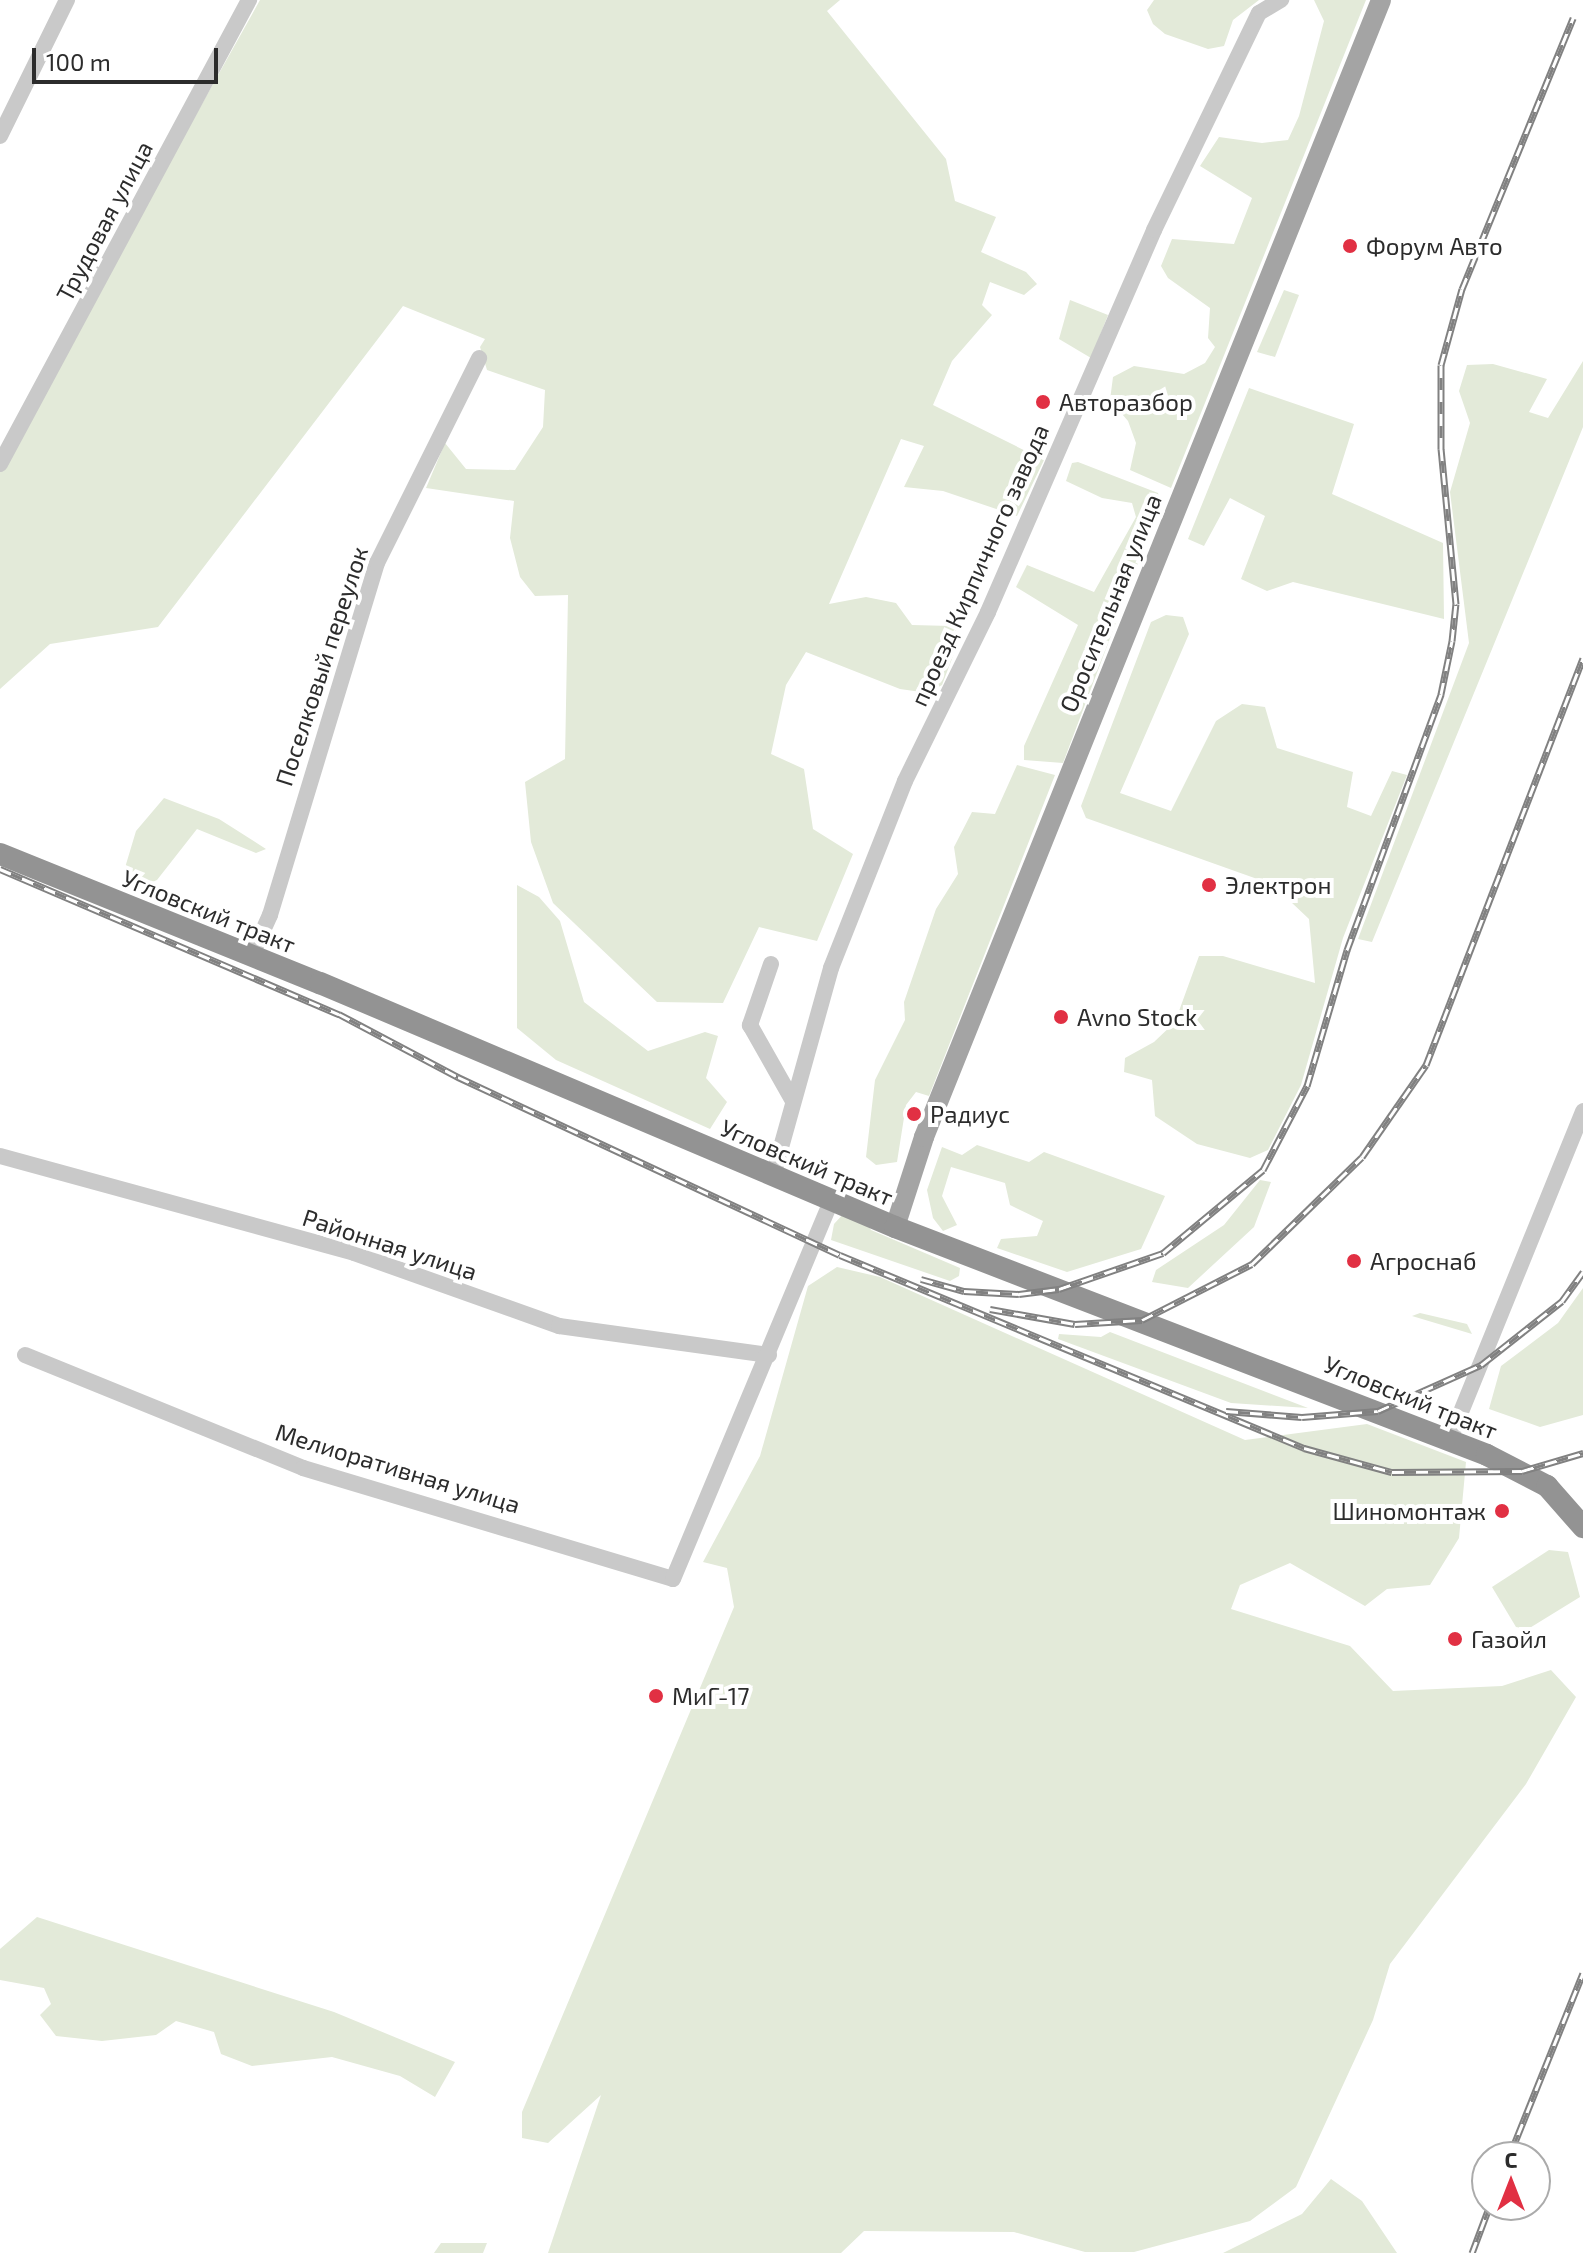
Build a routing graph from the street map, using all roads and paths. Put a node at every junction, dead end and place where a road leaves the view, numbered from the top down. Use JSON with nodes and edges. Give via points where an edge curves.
{"nodes":[{"id":1,"x":249,"y":0,"type":"edge"},
{"id":2,"x":1281,"y":0,"type":"edge"},
{"id":3,"x":1381,"y":0,"type":"edge"},
{"id":4,"x":66,"y":1,"type":"edge"},
{"id":5,"x":0,"y":97,"type":"edge"},
{"id":6,"x":18,"y":102,"type":"junction"},
{"id":7,"x":0,"y":136,"type":"edge"},
{"id":8,"x":479,"y":358,"type":"dead end"},
{"id":9,"x":0,"y":464,"type":"edge"},
{"id":10,"x":0,"y":854,"type":"edge"},
{"id":11,"x":252,"y":955,"type":"junction"},
{"id":12,"x":771,"y":964,"type":"dead end"},
{"id":13,"x":793,"y":1101,"type":"junction"},
{"id":14,"x":1583,"y":1111,"type":"edge"},
{"id":15,"x":0,"y":1156,"type":"edge"},
{"id":16,"x":773,"y":1176,"type":"junction"},
{"id":17,"x":849,"y":1208,"type":"junction"},
{"id":18,"x":895,"y":1227,"type":"junction"},
{"id":19,"x":25,"y":1355,"type":"dead end"},
{"id":20,"x":769,"y":1355,"type":"junction"},
{"id":21,"x":1450,"y":1439,"type":"junction"},
{"id":22,"x":1583,"y":1527,"type":"edge"}],
"edges":[{"from":1,"to":9,"type":"street","name":"Трудовая улица"},
{"from":2,"to":13,"type":"street","name":"проезд Кирпичного завода","via":[[1259,13],[1154,230],[988,612],[905,781],[831,968]]},
{"from":3,"to":18,"type":"main road","name":"Оросительная улица","via":[[924,1137]]},
{"from":4,"to":6,"type":"street"},
{"from":5,"to":6,"type":"street"},
{"from":6,"to":7,"type":"street"},
{"from":8,"to":11,"type":"street","name":"Поселковый переулок","via":[[377,563],[270,915]]},
{"from":10,"to":11,"type":"highway","name":"Угловский тракт"},
{"from":11,"to":16,"type":"highway","name":"Угловский тракт"},
{"from":12,"to":13,"type":"street","via":[[750,1025]]},
{"from":13,"to":16,"type":"street","name":"проезд Кирпичного завода"},
{"from":14,"to":21,"type":"street"},
{"from":15,"to":20,"type":"street","name":"Районная улица","via":[[354,1253],[559,1326]]},
{"from":16,"to":17,"type":"highway","name":"Угловский тракт"},
{"from":17,"to":18,"type":"highway","name":"Угловский тракт"},
{"from":17,"to":20,"type":"street"},
{"from":18,"to":21,"type":"highway","name":"Угловский тракт"},
{"from":19,"to":20,"type":"street","name":"Мелиоративная улица","via":[[303,1468],[673,1579]]},
{"from":21,"to":22,"type":"highway","name":"Угловский тракт","via":[[1547,1486]]}]}
